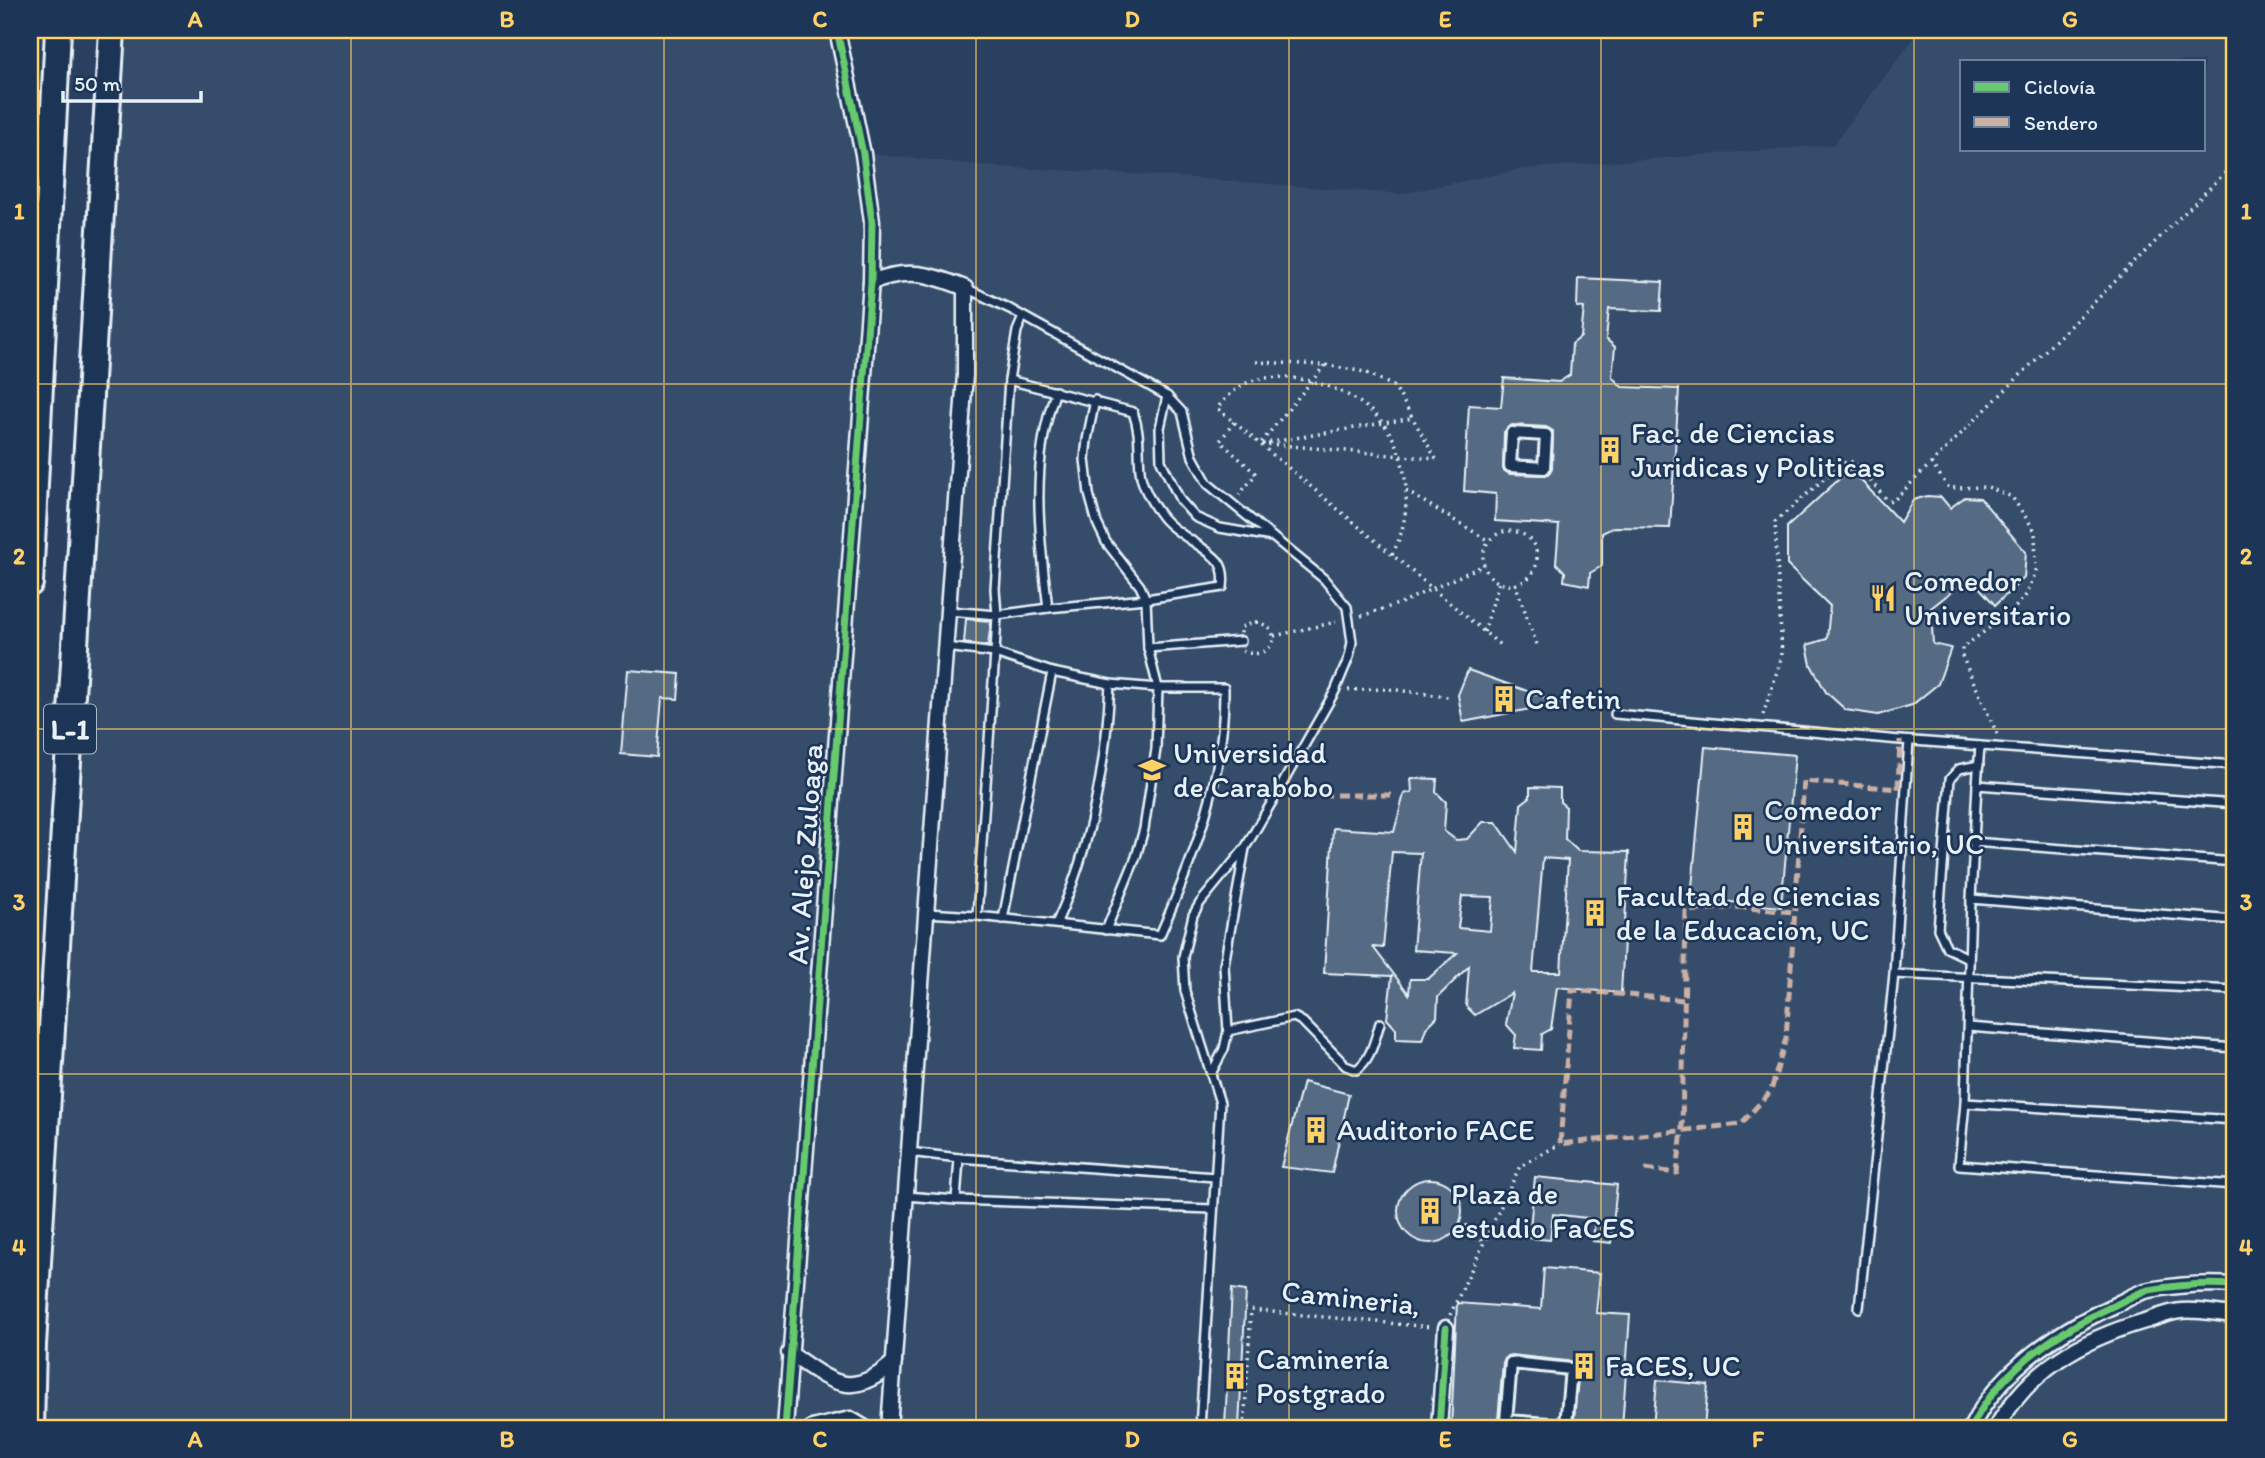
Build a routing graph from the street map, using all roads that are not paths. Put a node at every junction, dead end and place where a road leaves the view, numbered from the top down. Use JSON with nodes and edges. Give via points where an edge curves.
{"nodes":[{"id":1,"x":58,"y":30,"type":"edge"},
{"id":2,"x":112,"y":30,"type":"edge"},
{"id":3,"x":837,"y":30,"type":"edge"},
{"id":4,"x":871,"y":282,"type":"junction"},
{"id":5,"x":965,"y":288,"type":"junction"},
{"id":6,"x":1023,"y":317,"type":"junction"},
{"id":7,"x":1009,"y":380,"type":"junction"},
{"id":8,"x":1056,"y":391,"type":"junction"},
{"id":9,"x":1167,"y":396,"type":"junction"},
{"id":10,"x":1095,"y":400,"type":"junction"},
{"id":11,"x":1510,"y":466,"type":"joint"},
{"id":12,"x":1272,"y":537,"type":"junction"},
{"id":13,"x":30,"y":583,"type":"edge"},
{"id":14,"x":1146,"y":599,"type":"junction"},
{"id":15,"x":1048,"y":608,"type":"junction"},
{"id":16,"x":948,"y":611,"type":"junction"},
{"id":17,"x":997,"y":615,"type":"junction"},
{"id":18,"x":1241,"y":641,"type":"road end"},
{"id":19,"x":946,"y":647,"type":"junction"},
{"id":20,"x":1148,"y":648,"type":"junction"},
{"id":21,"x":995,"y":653,"type":"junction"},
{"id":22,"x":1052,"y":672,"type":"junction"},
{"id":23,"x":1110,"y":684,"type":"junction"},
{"id":24,"x":1158,"y":688,"type":"junction"},
{"id":25,"x":1615,"y":714,"type":"dead end"},
{"id":26,"x":1909,"y":741,"type":"junction"},
{"id":27,"x":1980,"y":746,"type":"junction"},
{"id":28,"x":1979,"y":765,"type":"junction"},
{"id":29,"x":2235,"y":765,"type":"edge"},
{"id":30,"x":1977,"y":785,"type":"junction"},
{"id":31,"x":2235,"y":803,"type":"edge"},
{"id":32,"x":1973,"y":842,"type":"junction"},
{"id":33,"x":1245,"y":848,"type":"junction"},
{"id":34,"x":2235,"y":862,"type":"edge"},
{"id":35,"x":1971,"y":899,"type":"junction"},
{"id":36,"x":926,"y":913,"type":"junction"},
{"id":37,"x":977,"y":916,"type":"junction"},
{"id":38,"x":1003,"y":919,"type":"junction"},
{"id":39,"x":2235,"y":920,"type":"edge"},
{"id":40,"x":1056,"y":925,"type":"junction"},
{"id":41,"x":1106,"y":930,"type":"junction"},
{"id":42,"x":1968,"y":958,"type":"junction"},
{"id":43,"x":1894,"y":974,"type":"junction"},
{"id":44,"x":1967,"y":976,"type":"junction"},
{"id":45,"x":2235,"y":990,"type":"edge"},
{"id":46,"x":1380,"y":1023,"type":"dead end"},
{"id":47,"x":1968,"y":1027,"type":"junction"},
{"id":48,"x":1228,"y":1031,"type":"junction"},
{"id":49,"x":2235,"y":1048,"type":"edge"},
{"id":50,"x":1211,"y":1073,"type":"junction"},
{"id":51,"x":1965,"y":1103,"type":"junction"},
{"id":52,"x":2235,"y":1120,"type":"edge"},
{"id":53,"x":909,"y":1152,"type":"junction"},
{"id":54,"x":959,"y":1158,"type":"junction"},
{"id":55,"x":2235,"y":1171,"type":"edge"},
{"id":56,"x":1214,"y":1177,"type":"junction"},
{"id":57,"x":2235,"y":1185,"type":"edge"},
{"id":58,"x":906,"y":1196,"type":"junction"},
{"id":59,"x":956,"y":1200,"type":"junction"},
{"id":60,"x":1212,"y":1209,"type":"junction"},
{"id":61,"x":2235,"y":1285,"type":"edge"},
{"id":62,"x":1859,"y":1308,"type":"dead end"},
{"id":63,"x":2235,"y":1315,"type":"edge"},
{"id":64,"x":1441,"y":1328,"type":"road end"},
{"id":65,"x":789,"y":1353,"type":"junction"},
{"id":66,"x":894,"y":1362,"type":"junction"},
{"id":67,"x":1511,"y":1363,"type":"joint"},
{"id":68,"x":31,"y":1428,"type":"edge"},
{"id":69,"x":785,"y":1428,"type":"edge"},
{"id":70,"x":812,"y":1428,"type":"edge"},
{"id":71,"x":865,"y":1428,"type":"edge"},
{"id":72,"x":889,"y":1428,"type":"edge"},
{"id":73,"x":1200,"y":1428,"type":"edge"},
{"id":74,"x":1439,"y":1428,"type":"edge"},
{"id":75,"x":1971,"y":1428,"type":"edge"},
{"id":76,"x":1996,"y":1428,"type":"edge"}],
"edges":[{"from":1,"to":13,"type":"highway"},
{"from":2,"to":68,"type":"highway","number":"L-1"},
{"from":3,"to":4,"type":"street","name":"Av. Alejo Zuloaga","via":[[863,153],[870,209]]},
{"from":4,"to":5,"type":"street","via":[[888,276],[930,274]]},
{"from":4,"to":65,"type":"street","name":"Av. Alejo Zuloaga"},
{"from":5,"to":6,"type":"lane"},
{"from":5,"to":16,"type":"street","via":[[964,375]]},
{"from":6,"to":7,"type":"lane"},
{"from":6,"to":9,"type":"lane"},
{"from":7,"to":8,"type":"lane"},
{"from":7,"to":17,"type":"lane"},
{"from":8,"to":10,"type":"lane"},
{"from":8,"to":15,"type":"lane","via":[[1038,495]]},
{"from":9,"to":12,"type":"lane","via":[[1182,412],[1188,443],[1208,484]]},
{"from":9,"to":12,"type":"lane","via":[[1160,428],[1161,461],[1180,500],[1195,517],[1220,528]]},
{"from":10,"to":14,"type":"lane","via":[[1087,440],[1087,486],[1106,542]]},
{"from":10,"to":14,"type":"lane","via":[[1133,412],[1141,450],[1139,472],[1154,505],[1172,528],[1219,561],[1223,571],[1223,587]]},
{"from":11,"to":11,"type":"street","via":[[1544,468],[1546,435],[1512,433]]},
{"from":12,"to":33,"type":"lane","via":[[1324,579],[1347,607],[1352,642],[1335,691]]},
{"from":14,"to":15,"type":"lane"},
{"from":14,"to":20,"type":"lane"},
{"from":15,"to":17,"type":"lane"},
{"from":16,"to":17,"type":"lane"},
{"from":16,"to":19,"type":"street"},
{"from":17,"to":21,"type":"lane"},
{"from":18,"to":20,"type":"lane"},
{"from":19,"to":21,"type":"lane"},
{"from":19,"to":36,"type":"street"},
{"from":20,"to":24,"type":"lane"},
{"from":21,"to":22,"type":"lane"},
{"from":21,"to":37,"type":"lane"},
{"from":22,"to":23,"type":"lane"},
{"from":22,"to":38,"type":"lane"},
{"from":23,"to":24,"type":"lane"},
{"from":23,"to":40,"type":"lane","via":[[1097,800],[1073,888]]},
{"from":24,"to":41,"type":"lane","via":[[1156,749],[1144,829]]},
{"from":24,"to":41,"type":"lane","via":[[1224,688],[1218,769],[1196,845],[1160,935]]},
{"from":25,"to":26,"type":"lane"},
{"from":26,"to":27,"type":"lane"},
{"from":26,"to":43,"type":"lane"},
{"from":27,"to":28,"type":"lane"},
{"from":27,"to":29,"type":"lane"},
{"from":28,"to":30,"type":"lane"},
{"from":28,"to":42,"type":"lane","via":[[1959,769],[1950,779],[1938,929],[1947,948]]},
{"from":30,"to":31,"type":"lane"},
{"from":30,"to":32,"type":"lane"},
{"from":32,"to":34,"type":"lane"},
{"from":32,"to":35,"type":"lane"},
{"from":33,"to":48,"type":"lane","via":[[1224,965]]},
{"from":33,"to":50,"type":"lane","via":[[1200,902],[1185,943],[1185,991]]},
{"from":35,"to":39,"type":"lane"},
{"from":35,"to":42,"type":"lane"},
{"from":36,"to":37,"type":"lane"},
{"from":36,"to":53,"type":"street"},
{"from":37,"to":38,"type":"lane"},
{"from":38,"to":40,"type":"lane"},
{"from":40,"to":41,"type":"lane"},
{"from":42,"to":44,"type":"lane"},
{"from":43,"to":44,"type":"lane"},
{"from":43,"to":62,"type":"lane"},
{"from":44,"to":45,"type":"lane"},
{"from":44,"to":47,"type":"lane"},
{"from":46,"to":48,"type":"lane","via":[[1372,1049],[1356,1070],[1294,1017]]},
{"from":47,"to":49,"type":"lane"},
{"from":47,"to":51,"type":"lane"},
{"from":48,"to":50,"type":"lane"},
{"from":50,"to":56,"type":"lane","via":[[1220,1102]]},
{"from":51,"to":52,"type":"lane"},
{"from":51,"to":57,"type":"lane","via":[[1959,1165]]},
{"from":52,"to":55,"type":"lane"},
{"from":53,"to":54,"type":"lane"},
{"from":53,"to":58,"type":"street"},
{"from":54,"to":56,"type":"lane"},
{"from":54,"to":59,"type":"lane"},
{"from":56,"to":60,"type":"lane"},
{"from":58,"to":59,"type":"lane"},
{"from":58,"to":66,"type":"street"},
{"from":59,"to":60,"type":"lane"},
{"from":60,"to":73,"type":"lane"},
{"from":61,"to":75,"type":"street","via":[[2147,1290],[2080,1321],[2011,1372]]},
{"from":63,"to":76,"type":"street","via":[[2181,1311],[2113,1330],[2036,1375]]},
{"from":64,"to":74,"type":"street"},
{"from":65,"to":66,"type":"street","via":[[828,1379],[852,1386],[877,1378]]},
{"from":65,"to":69,"type":"street","name":"Av. Alejo Zuloaga"},
{"from":66,"to":72,"type":"street"},
{"from":67,"to":67,"type":"street","via":[[1506,1421],[1566,1425],[1571,1369]]},
{"from":70,"to":71,"type":"street","via":[[850,1419]]}]}
